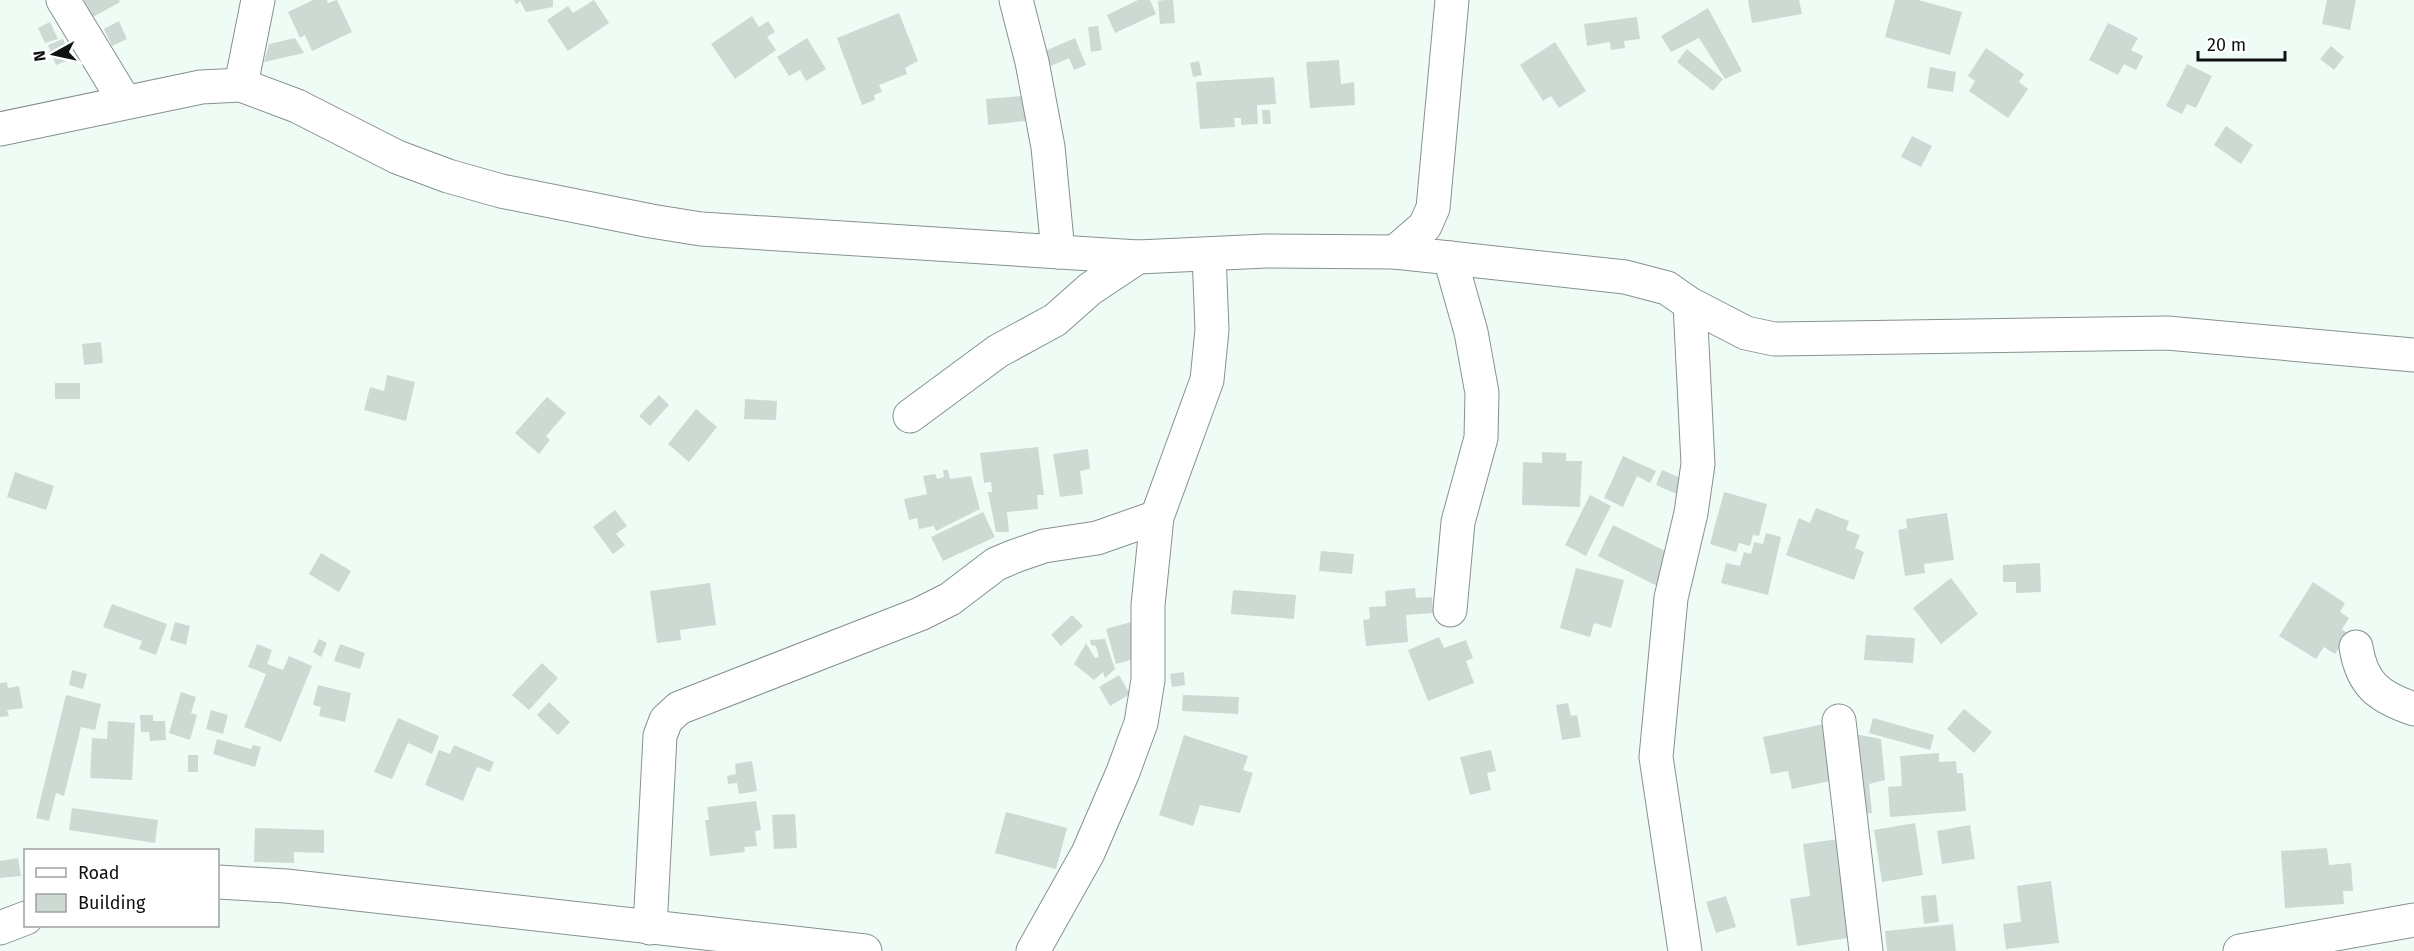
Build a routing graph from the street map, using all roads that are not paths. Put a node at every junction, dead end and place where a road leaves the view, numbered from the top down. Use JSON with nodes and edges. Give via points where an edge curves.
{"nodes":[{"id":1,"x":63,"y":0,"type":"edge"},
{"id":2,"x":258,"y":0,"type":"edge"},
{"id":3,"x":1016,"y":0,"type":"edge"},
{"id":4,"x":1452,"y":0,"type":"edge"},
{"id":5,"x":241,"y":85,"type":"junction"},
{"id":6,"x":125,"y":102,"type":"junction"},
{"id":7,"x":0,"y":129,"type":"edge"},
{"id":8,"x":1058,"y":252,"type":"junction"},
{"id":9,"x":1395,"y":252,"type":"junction"},
{"id":10,"x":1209,"y":254,"type":"junction"},
{"id":11,"x":1138,"y":257,"type":"junction"},
{"id":12,"x":1450,"y":258,"type":"junction"},
{"id":13,"x":1690,"y":304,"type":"junction"},
{"id":14,"x":2414,"y":355,"type":"edge"},
{"id":15,"x":910,"y":416,"type":"dead end"},
{"id":16,"x":1157,"y":517,"type":"junction"},
{"id":17,"x":1450,"y":610,"type":"dead end"},
{"id":18,"x":2356,"y":647,"type":"dead end"},
{"id":19,"x":2414,"y":708,"type":"edge"},
{"id":20,"x":1839,"y":721,"type":"dead end"},
{"id":21,"x":219,"y":882,"type":"edge"},
{"id":22,"x":24,"y":919,"type":"edge"},
{"id":23,"x":2414,"y":920,"type":"edge"},
{"id":24,"x":0,"y":928,"type":"edge"},
{"id":25,"x":650,"y":928,"type":"junction"},
{"id":26,"x":865,"y":951,"type":"edge"},
{"id":27,"x":1033,"y":951,"type":"edge"},
{"id":28,"x":1685,"y":951,"type":"edge"},
{"id":29,"x":1866,"y":951,"type":"edge"},
{"id":30,"x":2240,"y":951,"type":"edge"}],
"edges":[{"from":1,"to":6,"type":"street"},
{"from":2,"to":5,"type":"street"},
{"from":3,"to":8,"type":"street","via":[[1048,147]]},
{"from":4,"to":9,"type":"street","via":[[1433,208],[1425,226]]},
{"from":5,"to":6,"type":"street","via":[[201,87]]},
{"from":5,"to":8,"type":"street","via":[[297,106],[397,157],[448,176],[513,193],[701,229]]},
{"from":6,"to":7,"type":"street"},
{"from":8,"to":11,"type":"street"},
{"from":9,"to":10,"type":"street"},
{"from":9,"to":12,"type":"street"},
{"from":10,"to":11,"type":"street"},
{"from":10,"to":16,"type":"street","via":[[1212,330],[1207,380]]},
{"from":11,"to":15,"type":"street","via":[[1054,320],[998,351]]},
{"from":12,"to":13,"type":"street","via":[[1625,276],[1667,288]]},
{"from":12,"to":17,"type":"street","via":[[1471,332],[1482,393],[1481,438],[1458,522]]},
{"from":13,"to":14,"type":"street","via":[[1746,333],[1774,339],[2167,333]]},
{"from":13,"to":28,"type":"street","via":[[1698,464],[1671,598],[1656,757]]},
{"from":16,"to":25,"type":"street","via":[[1097,538],[1044,546],[1015,556],[996,564],[950,599],[920,614],[679,708],[666,720],[660,736]]},
{"from":16,"to":27,"type":"street","via":[[1148,605],[1148,680],[1141,723],[1088,853]]},
{"from":18,"to":19,"type":"street","via":[[2366,680],[2380,694]]},
{"from":20,"to":29,"type":"street"},
{"from":21,"to":25,"type":"street","via":[[286,886]]},
{"from":22,"to":24,"type":"street"},
{"from":23,"to":30,"type":"street"},
{"from":25,"to":26,"type":"street"}]}
